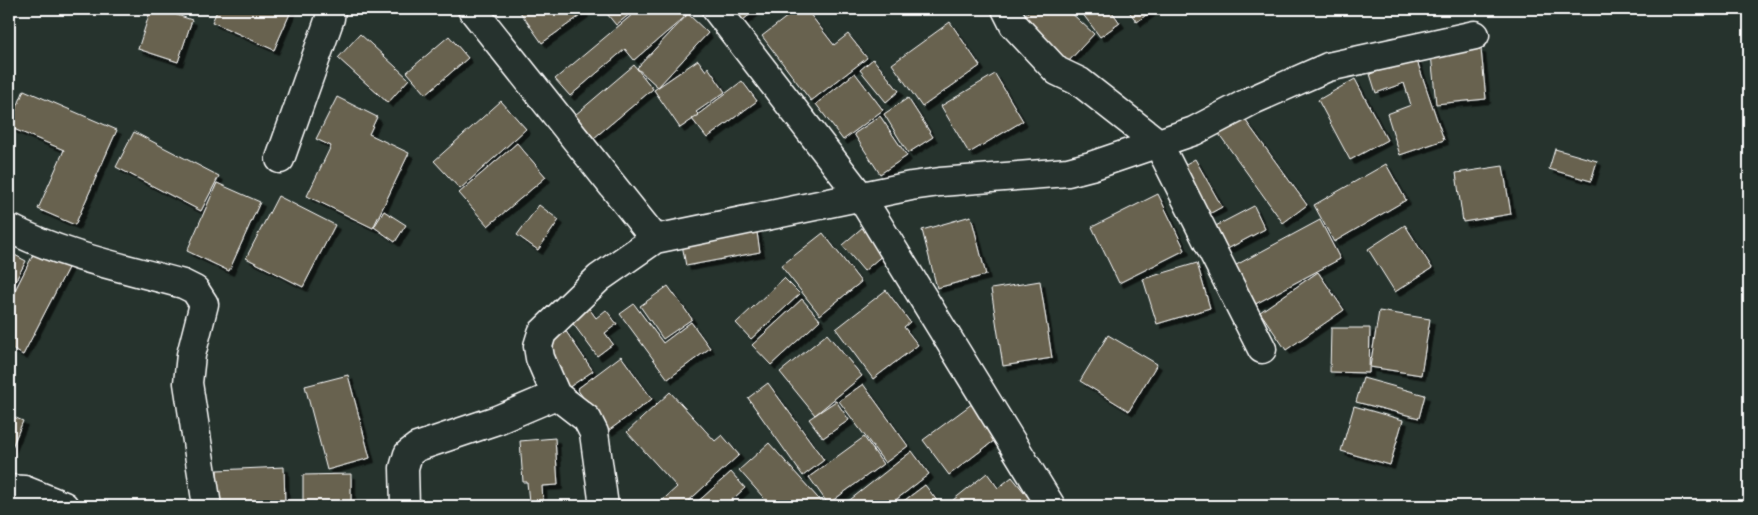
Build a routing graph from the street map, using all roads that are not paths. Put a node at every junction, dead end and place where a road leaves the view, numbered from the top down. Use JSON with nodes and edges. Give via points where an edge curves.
{"nodes":[{"id":1,"x":331,"y":9,"type":"edge"},
{"id":2,"x":472,"y":9,"type":"edge"},
{"id":3,"x":716,"y":9,"type":"edge"},
{"id":4,"x":1006,"y":9,"type":"edge"},
{"id":5,"x":1475,"y":34,"type":"dead end"},
{"id":6,"x":1158,"y":143,"type":"junction"},
{"id":7,"x":280,"y":159,"type":"dead end"},
{"id":8,"x":861,"y":197,"type":"junction"},
{"id":9,"x":9,"y":228,"type":"edge"},
{"id":10,"x":655,"y":239,"type":"junction"},
{"id":11,"x":1262,"y":349,"type":"dead end"},
{"id":12,"x":556,"y":394,"type":"junction"},
{"id":13,"x":9,"y":489,"type":"edge"},
{"id":14,"x":64,"y":506,"type":"edge"},
{"id":15,"x":207,"y":506,"type":"edge"},
{"id":16,"x":405,"y":506,"type":"edge"},
{"id":17,"x":604,"y":506,"type":"edge"},
{"id":18,"x":1051,"y":506,"type":"edge"}],
"edges":[{"from":1,"to":7,"type":"street"},
{"from":2,"to":10,"type":"street"},
{"from":3,"to":8,"type":"street"},
{"from":4,"to":6,"type":"street","via":[[1014,25],[1057,71],[1080,82]]},
{"from":5,"to":6,"type":"street","via":[[1328,67],[1253,100],[1194,131]]},
{"from":6,"to":8,"type":"street","via":[[1068,172],[940,182]]},
{"from":6,"to":11,"type":"street"},
{"from":8,"to":10,"type":"street"},
{"from":8,"to":18,"type":"street"},
{"from":9,"to":15,"type":"street","via":[[57,249],[195,290],[204,304],[191,355],[188,383]]},
{"from":10,"to":12,"type":"street","via":[[599,278],[542,333],[538,346],[540,358]]},
{"from":12,"to":16,"type":"street","via":[[497,420],[417,447],[408,454],[404,468]]},
{"from":12,"to":17,"type":"street","via":[[587,418],[594,433]]},
{"from":13,"to":14,"type":"street","via":[[24,490]]}]}
